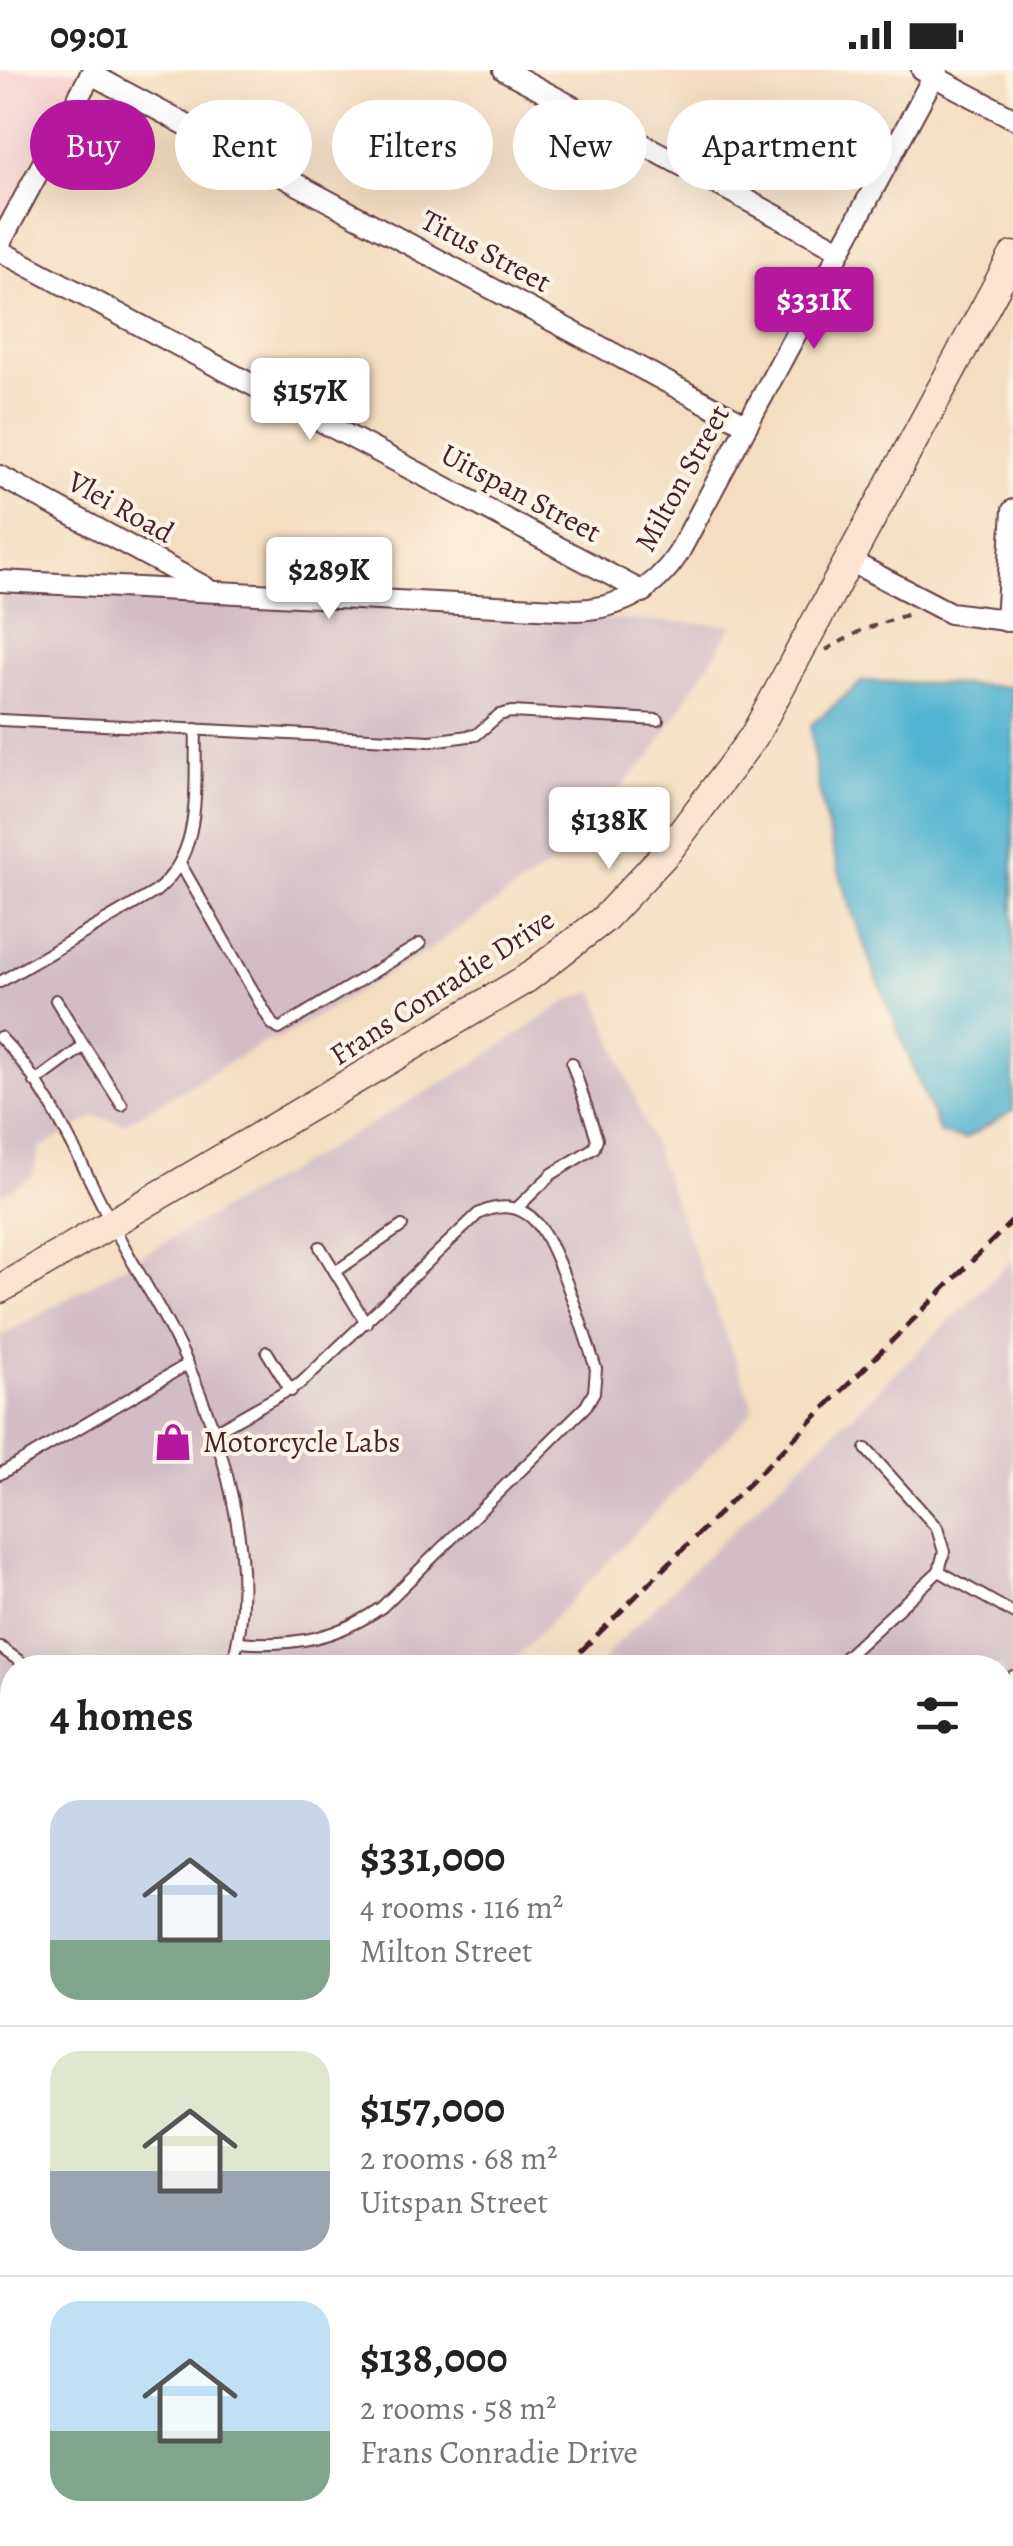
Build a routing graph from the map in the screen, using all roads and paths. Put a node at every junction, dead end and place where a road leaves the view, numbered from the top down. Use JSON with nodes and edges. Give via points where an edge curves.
{"nodes":[{"id":1,"x":504,"y":70,"type":"edge"},
{"id":2,"x":92,"y":72,"type":"edge"},
{"id":3,"x":931,"y":72,"type":"edge"},
{"id":4,"x":1013,"y":118,"type":"edge"},
{"id":5,"x":0,"y":244,"type":"edge"},
{"id":6,"x":840,"y":250,"type":"junction"},
{"id":7,"x":1013,"y":256,"type":"edge"},
{"id":8,"x":747,"y":424,"type":"junction"},
{"id":9,"x":0,"y":476,"type":"edge"},
{"id":10,"x":1013,"y":510,"type":"edge"},
{"id":11,"x":850,"y":561,"type":"junction"},
{"id":12,"x":0,"y":580,"type":"edge"},
{"id":13,"x":212,"y":592,"type":"junction"},
{"id":14,"x":643,"y":592,"type":"junction"},
{"id":15,"x":914,"y":614,"type":"dead end"},
{"id":16,"x":1009,"y":621,"type":"edge"},
{"id":17,"x":818,"y":655,"type":"dead end"},
{"id":18,"x":0,"y":720,"type":"edge"},
{"id":19,"x":658,"y":720,"type":"dead end"},
{"id":20,"x":196,"y":730,"type":"junction"},
{"id":21,"x":181,"y":865,"type":"junction"},
{"id":22,"x":420,"y":944,"type":"dead end"},
{"id":23,"x":0,"y":982,"type":"edge"},
{"id":24,"x":56,"y":1000,"type":"dead end"},
{"id":25,"x":0,"y":1037,"type":"edge"},
{"id":26,"x":84,"y":1046,"type":"junction"},
{"id":27,"x":572,"y":1062,"type":"dead end"},
{"id":28,"x":36,"y":1082,"type":"junction"},
{"id":29,"x":122,"y":1104,"type":"dead end"},
{"id":30,"x":516,"y":1209,"type":"junction"},
{"id":31,"x":113,"y":1226,"type":"junction"},
{"id":32,"x":402,"y":1226,"type":"dead end"},
{"id":33,"x":320,"y":1247,"type":"dead end"},
{"id":34,"x":335,"y":1272,"type":"junction"},
{"id":35,"x":0,"y":1289,"type":"edge"},
{"id":36,"x":366,"y":1323,"type":"junction"},
{"id":37,"x":267,"y":1352,"type":"dead end"},
{"id":38,"x":188,"y":1364,"type":"junction"},
{"id":39,"x":291,"y":1391,"type":"junction"},
{"id":40,"x":214,"y":1432,"type":"junction"},
{"id":41,"x":866,"y":1448,"type":"dead end"},
{"id":42,"x":0,"y":1474,"type":"edge"},
{"id":43,"x":939,"y":1570,"type":"junction"},
{"id":44,"x":1013,"y":1613,"type":"edge"},
{"id":45,"x":239,"y":1642,"type":"junction"},
{"id":46,"x":235,"y":1655,"type":"edge"},
{"id":47,"x":848,"y":1655,"type":"edge"}],
"edges":[{"from":1,"to":6,"type":"street"},
{"from":2,"to":5,"type":"street"},
{"from":2,"to":8,"type":"street","name":"Titus Street"},
{"from":3,"to":4,"type":"street"},
{"from":3,"to":6,"type":"street","name":"Milton Street"},
{"from":5,"to":14,"type":"street","name":"Uitspan Street"},
{"from":6,"to":8,"type":"street","name":"Milton Street"},
{"from":7,"to":11,"type":"street","name":"Frans Conradie Drive"},
{"from":8,"to":14,"type":"street","name":"Milton Street","via":[[671,566]]},
{"from":9,"to":13,"type":"street","name":"Vlei Road"},
{"from":10,"to":16,"type":"street"},
{"from":11,"to":16,"type":"street","via":[[950,614]]},
{"from":11,"to":31,"type":"street","name":"Frans Conradie Drive","via":[[754,736],[692,822],[604,919],[526,979]]},
{"from":12,"to":13,"type":"street"},
{"from":13,"to":14,"type":"street","via":[[577,610],[612,606]]},
{"from":15,"to":17,"type":"path","via":[[862,630]]},
{"from":18,"to":20,"type":"lane"},
{"from":19,"to":20,"type":"lane","via":[[510,712],[476,735],[431,741]]},
{"from":20,"to":21,"type":"lane","via":[[191,836]]},
{"from":21,"to":22,"type":"lane","via":[[279,1028]]},
{"from":21,"to":23,"type":"lane","via":[[155,892]]},
{"from":24,"to":26,"type":"lane"},
{"from":25,"to":28,"type":"lane"},
{"from":26,"to":28,"type":"lane"},
{"from":26,"to":29,"type":"lane"},
{"from":27,"to":30,"type":"lane","via":[[597,1139],[594,1148],[552,1174]]},
{"from":28,"to":31,"type":"lane"},
{"from":30,"to":36,"type":"lane","via":[[478,1214]]},
{"from":30,"to":45,"type":"lane","via":[[545,1234],[596,1369],[590,1400],[382,1607],[314,1640]]},
{"from":31,"to":35,"type":"street","name":"Frans Conradie Drive"},
{"from":31,"to":38,"type":"lane"},
{"from":32,"to":34,"type":"lane"},
{"from":33,"to":34,"type":"lane"},
{"from":34,"to":36,"type":"lane"},
{"from":36,"to":39,"type":"lane"},
{"from":37,"to":39,"type":"lane"},
{"from":38,"to":40,"type":"lane"},
{"from":38,"to":42,"type":"lane"},
{"from":39,"to":40,"type":"lane"},
{"from":40,"to":45,"type":"lane","via":[[241,1574]]},
{"from":41,"to":43,"type":"lane","via":[[938,1528],[944,1552]]},
{"from":43,"to":44,"type":"lane"},
{"from":43,"to":47,"type":"lane"},
{"from":45,"to":46,"type":"lane"}]}
